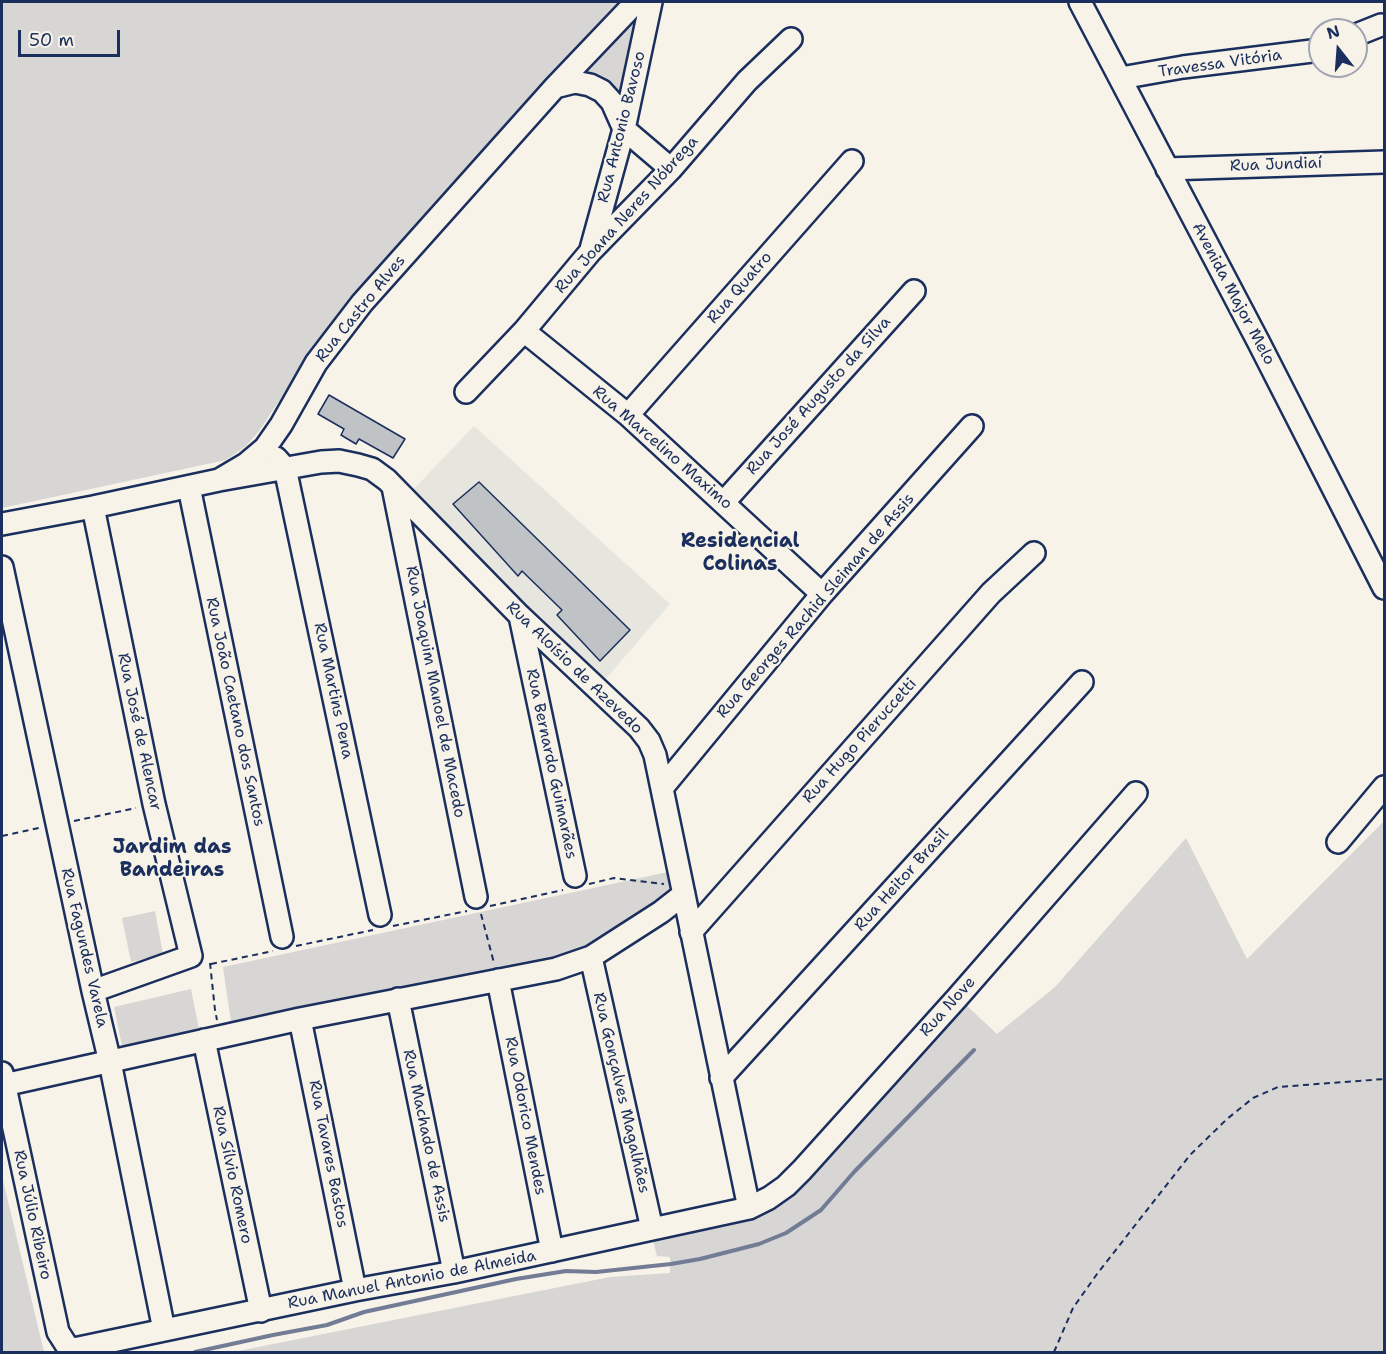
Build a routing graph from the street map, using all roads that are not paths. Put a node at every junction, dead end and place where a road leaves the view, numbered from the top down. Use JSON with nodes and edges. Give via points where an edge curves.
{"nodes":[{"id":1,"x":636,"y":2,"type":"edge"},
{"id":2,"x":651,"y":2,"type":"edge"},
{"id":3,"x":1080,"y":2,"type":"edge"},
{"id":4,"x":1381,"y":25,"type":"dead end"},
{"id":5,"x":1368,"y":30,"type":"edge"},
{"id":6,"x":791,"y":39,"type":"dead end"},
{"id":7,"x":1308,"y":51,"type":"edge"},
{"id":8,"x":1121,"y":78,"type":"junction"},
{"id":9,"x":555,"y":87,"type":"junction"},
{"id":10,"x":624,"y":129,"type":"junction"},
{"id":11,"x":852,"y":161,"type":"dead end"},
{"id":12,"x":1384,"y":162,"type":"edge"},
{"id":13,"x":671,"y":169,"type":"junction"},
{"id":14,"x":1167,"y":169,"type":"junction"},
{"id":15,"x":590,"y":252,"type":"junction"},
{"id":16,"x":914,"y":291,"type":"dead end"},
{"id":17,"x":524,"y":331,"type":"junction"},
{"id":18,"x":466,"y":392,"type":"dead end"},
{"id":19,"x":628,"y":415,"type":"junction"},
{"id":20,"x":972,"y":426,"type":"dead end"},
{"id":21,"x":265,"y":448,"type":"junction"},
{"id":22,"x":285,"y":468,"type":"junction"},
{"id":23,"x":219,"y":480,"type":"junction"},
{"id":24,"x":189,"y":487,"type":"junction"},
{"id":25,"x":393,"y":487,"type":"junction"},
{"id":26,"x":724,"y":502,"type":"junction"},
{"id":27,"x":93,"y":507,"type":"junction"},
{"id":28,"x":2,"y":524,"type":"edge"},
{"id":29,"x":1034,"y":553,"type":"dead end"},
{"id":30,"x":2,"y":567,"type":"edge"},
{"id":31,"x":1384,"y":588,"type":"edge"},
{"id":32,"x":822,"y":594,"type":"junction"},
{"id":33,"x":520,"y":616,"type":"junction"},
{"id":34,"x":1082,"y":682,"type":"dead end"},
{"id":35,"x":1384,"y":787,"type":"edge"},
{"id":36,"x":662,"y":788,"type":"junction"},
{"id":37,"x":1136,"y":793,"type":"dead end"},
{"id":38,"x":1338,"y":842,"type":"dead end"},
{"id":39,"x":574,"y":884,"type":"road end"},
{"id":40,"x":684,"y":890,"type":"junction"},
{"id":41,"x":478,"y":902,"type":"road end"},
{"id":42,"x":384,"y":923,"type":"road end"},
{"id":43,"x":691,"y":932,"type":"junction"},
{"id":44,"x":284,"y":944,"type":"road end"},
{"id":45,"x":591,"y":957,"type":"junction"},
{"id":46,"x":498,"y":980,"type":"junction"},
{"id":47,"x":93,"y":991,"type":"junction"},
{"id":48,"x":398,"y":999,"type":"junction"},
{"id":49,"x":300,"y":1019,"type":"junction"},
{"id":50,"x":213,"y":1038,"type":"junction"},
{"id":51,"x":110,"y":1062,"type":"junction"},
{"id":52,"x":721,"y":1078,"type":"junction"},
{"id":53,"x":3,"y":1079,"type":"edge"},
{"id":54,"x":749,"y":1208,"type":"junction"},
{"id":55,"x":652,"y":1229,"type":"junction"},
{"id":56,"x":552,"y":1251,"type":"junction"},
{"id":57,"x":454,"y":1272,"type":"junction"},
{"id":58,"x":355,"y":1290,"type":"junction"},
{"id":59,"x":261,"y":1311,"type":"junction"},
{"id":60,"x":164,"y":1330,"type":"junction"},
{"id":61,"x":74,"y":1349,"type":"joint"}],
"edges":[{"from":1,"to":9,"type":"street","name":"Rua Castro Alves"},
{"from":2,"to":10,"type":"street","name":"Rua Antonio Bavoso"},
{"from":3,"to":8,"type":"street","name":"Avenida Major Melo"},
{"from":4,"to":5,"type":"street"},
{"from":6,"to":13,"type":"street","name":"Rua Joana Neres Nóbrega","via":[[747,81]]},
{"from":7,"to":8,"type":"street","name":"Travessa Vitória"},
{"from":8,"to":14,"type":"street","name":"Avenida Major Melo"},
{"from":9,"to":10,"type":"street","via":[[575,82],[602,91],[612,102]]},
{"from":9,"to":21,"type":"street","name":"Rua Castro Alves","via":[[362,303],[316,363]]},
{"from":10,"to":13,"type":"street"},
{"from":10,"to":15,"type":"street","name":"Rua Antonio Bavoso"},
{"from":11,"to":19,"type":"street","name":"Rua Quatro"},
{"from":12,"to":14,"type":"street","name":"Rua Jundiaí"},
{"from":13,"to":15,"type":"street","name":"Rua Joana Neres Nóbrega"},
{"from":14,"to":31,"type":"street","name":"Avenida Major Melo"},
{"from":15,"to":17,"type":"street","name":"Rua Joana Neres Nóbrega"},
{"from":16,"to":26,"type":"street","name":"Rua José Augusto da Silva"},
{"from":17,"to":18,"type":"street","name":"Rua Joana Neres Nóbrega"},
{"from":17,"to":19,"type":"street","name":"Rua Marcelino Maximo"},
{"from":19,"to":26,"type":"street","name":"Rua Marcelino Maximo"},
{"from":20,"to":32,"type":"street","name":"Rua Georges Rachid Sleiman de Assis"},
{"from":21,"to":22,"type":"street"},
{"from":21,"to":23,"type":"street","name":"Rua Castro Alves"},
{"from":22,"to":23,"type":"street","name":"Rua Aloísio de Azevedo"},
{"from":22,"to":25,"type":"street","name":"Rua Aloísio de Azevedo","via":[[321,462],[358,465],[372,469]]},
{"from":22,"to":42,"type":"street","name":"Rua Martins Pena"},
{"from":23,"to":24,"type":"street","name":"Rua Castro Alves"},
{"from":24,"to":27,"type":"street","name":"Rua Castro Alves"},
{"from":24,"to":44,"type":"street","name":"Rua João Caetano dos Santos"},
{"from":25,"to":33,"type":"street","name":"Rua Aloísio de Azevedo"},
{"from":25,"to":41,"type":"street","name":"Rua Joaquim Manoel de Macedo"},
{"from":26,"to":32,"type":"street","name":"Rua Marcelino Maximo"},
{"from":27,"to":28,"type":"street","name":"Rua Castro Alves"},
{"from":27,"to":47,"type":"street","name":"Rua José de Alencar","via":[[154,804],[191,956]]},
{"from":29,"to":43,"type":"street","name":"Rua Hugo Pieruccetti","via":[[991,593]]},
{"from":30,"to":47,"type":"street","name":"Rua Fagundes Varela"},
{"from":32,"to":36,"type":"street","name":"Rua Georges Rachid Sleiman de Assis"},
{"from":33,"to":36,"type":"street","name":"Rua Aloísio de Azevedo","via":[[639,728],[655,755]]},
{"from":33,"to":39,"type":"street","name":"Rua Bernardo Guimarães"},
{"from":34,"to":52,"type":"street","name":"Rua Heitor Brasil"},
{"from":35,"to":38,"type":"street"},
{"from":36,"to":40,"type":"street","name":"Rua Aloísio de Azevedo"},
{"from":37,"to":54,"type":"street","name":"Rua Nove","via":[[802,1170],[786,1186]]},
{"from":40,"to":43,"type":"street","name":"Rua Aloísio de Azevedo"},
{"from":40,"to":45,"type":"street","via":[[661,912]]},
{"from":43,"to":52,"type":"street","name":"Rua Aloísio de Azevedo"},
{"from":45,"to":46,"type":"street","via":[[556,969]]},
{"from":45,"to":55,"type":"street","name":"Rua Gonçalves Magalhães"},
{"from":46,"to":48,"type":"street"},
{"from":46,"to":56,"type":"street","name":"Rua Odorico Mendes"},
{"from":47,"to":51,"type":"street","name":"Rua Fagundes Varela"},
{"from":48,"to":49,"type":"street"},
{"from":48,"to":57,"type":"street","name":"Rua Machado de Assis"},
{"from":49,"to":50,"type":"street"},
{"from":49,"to":58,"type":"street","name":"Rua Tavares Bastos"},
{"from":50,"to":51,"type":"street"},
{"from":50,"to":59,"type":"street","name":"Rua Sílvio Romero"},
{"from":51,"to":53,"type":"street"},
{"from":51,"to":60,"type":"street","name":"Rua Fagundes Varela"},
{"from":52,"to":54,"type":"street","name":"Rua Aloísio de Azevedo"},
{"from":53,"to":61,"type":"street","name":"Rua Júlio Ribeiro","via":[[58,1332],[67,1346]]},
{"from":54,"to":55,"type":"street","name":"Rua Manuel Antonio de Almeida"},
{"from":55,"to":56,"type":"street","name":"Rua Manuel Antonio de Almeida"},
{"from":56,"to":57,"type":"street","name":"Rua Manuel Antonio de Almeida"},
{"from":57,"to":58,"type":"street","name":"Rua Manuel Antonio de Almeida"},
{"from":58,"to":59,"type":"street","name":"Rua Manuel Antonio de Almeida"},
{"from":59,"to":60,"type":"street","name":"Rua Manuel Antonio de Almeida"},
{"from":60,"to":61,"type":"street","name":"Rua Manuel Antonio de Almeida"}]}
